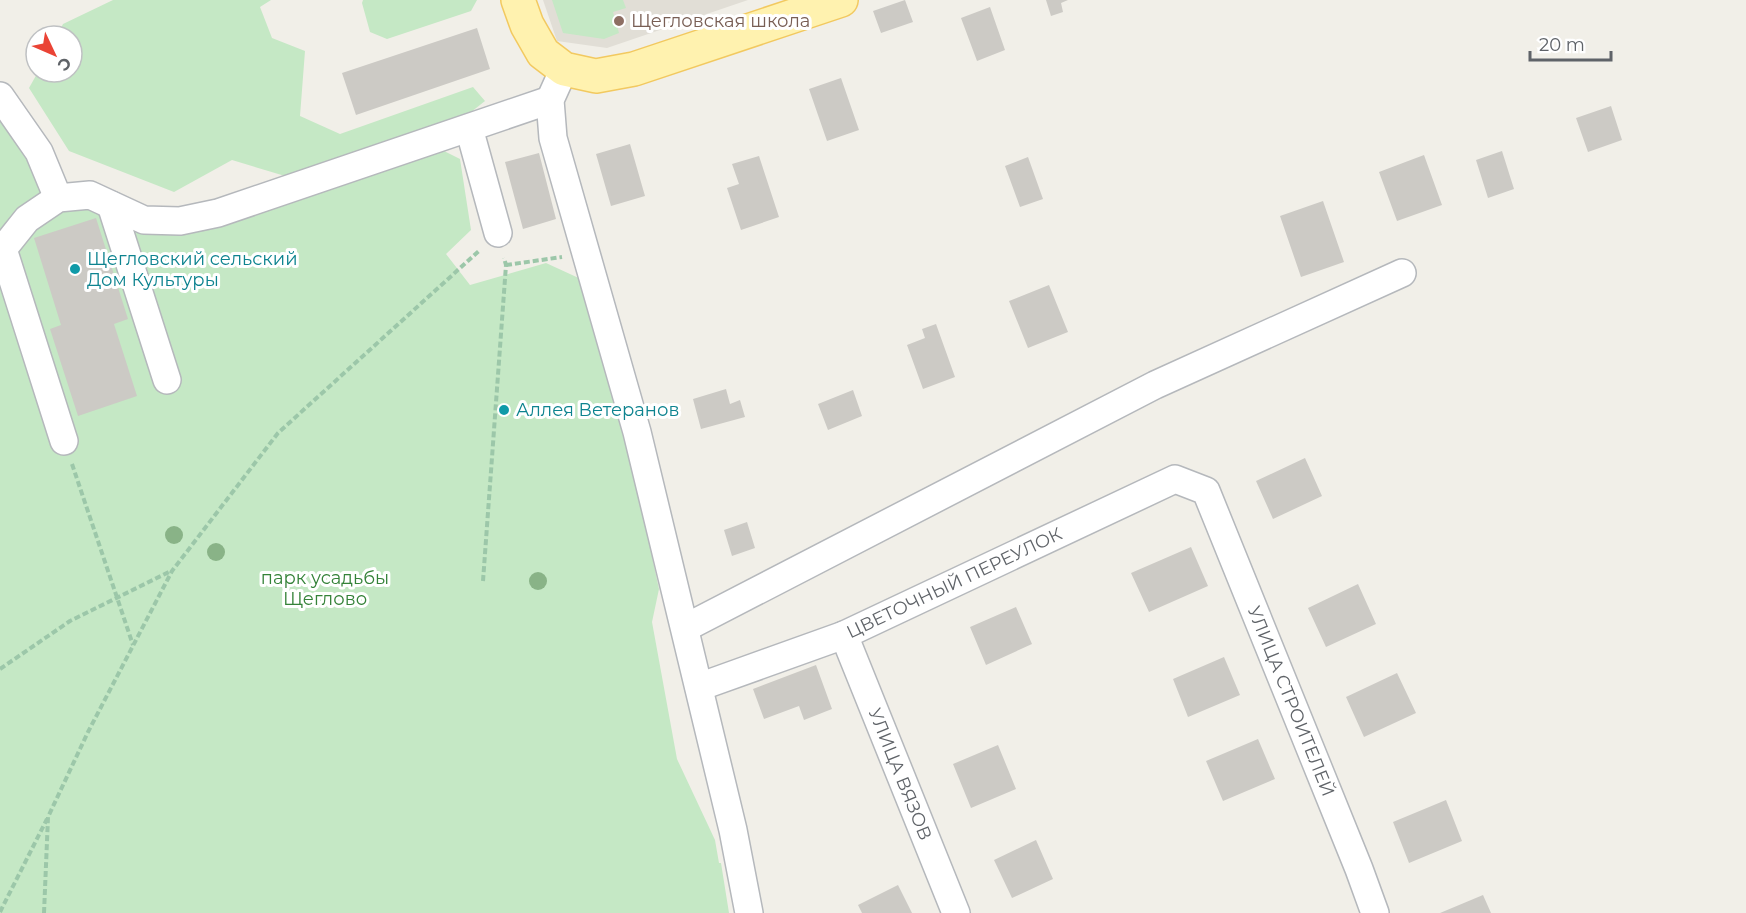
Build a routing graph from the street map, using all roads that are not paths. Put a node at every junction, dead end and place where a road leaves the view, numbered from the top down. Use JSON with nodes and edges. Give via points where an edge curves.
{"nodes":[{"id":1,"x":518,"y":0,"type":"edge"},
{"id":2,"x":842,"y":0,"type":"edge"},
{"id":3,"x":564,"y":69,"type":"junction"},
{"id":4,"x":0,"y":96,"type":"edge"},
{"id":5,"x":550,"y":100,"type":"junction"},
{"id":6,"x":469,"y":128,"type":"junction"},
{"id":7,"x":58,"y":198,"type":"junction"},
{"id":8,"x":111,"y":205,"type":"junction"},
{"id":9,"x":498,"y":233,"type":"road end"},
{"id":10,"x":1402,"y":273,"type":"dead end"},
{"id":11,"x":167,"y":380,"type":"dead end"},
{"id":12,"x":64,"y":441,"type":"road end"},
{"id":13,"x":1206,"y":491,"type":"joint"},
{"id":14,"x":685,"y":628,"type":"junction"},
{"id":15,"x":844,"y":635,"type":"junction"},
{"id":16,"x":699,"y":687,"type":"junction"},
{"id":17,"x":749,"y":913,"type":"edge"},
{"id":18,"x":956,"y":913,"type":"edge"},
{"id":19,"x":1375,"y":913,"type":"edge"}],
"edges":[{"from":1,"to":3,"type":"main road","via":[[543,53]]},
{"from":2,"to":3,"type":"main road","via":[[634,69],[596,76]]},
{"from":3,"to":5,"type":"street"},
{"from":4,"to":7,"type":"street","via":[[39,152]]},
{"from":5,"to":6,"type":"street"},
{"from":5,"to":14,"type":"street","via":[[553,138],[637,432]]},
{"from":6,"to":8,"type":"street","via":[[209,215],[180,221],[144,220]]},
{"from":6,"to":9,"type":"street"},
{"from":7,"to":8,"type":"street","via":[[90,195]]},
{"from":7,"to":12,"type":"street","via":[[27,219],[3,249]]},
{"from":8,"to":11,"type":"street"},
{"from":10,"to":14,"type":"street","via":[[1155,385]]},
{"from":13,"to":15,"type":"street","name":"ЦВЕТОЧНЫЙ ПЕРЕУЛОК","via":[[1175,478]]},
{"from":13,"to":19,"type":"street","name":"УЛИЦА СТРОИТЕЛЕЙ"},
{"from":14,"to":16,"type":"street"},
{"from":15,"to":16,"type":"street","name":"ЦВЕТОЧНЫЙ ПЕРЕУЛОК"},
{"from":15,"to":18,"type":"street","name":"УЛИЦА ВЯЗОВ"},
{"from":16,"to":17,"type":"street"}]}
